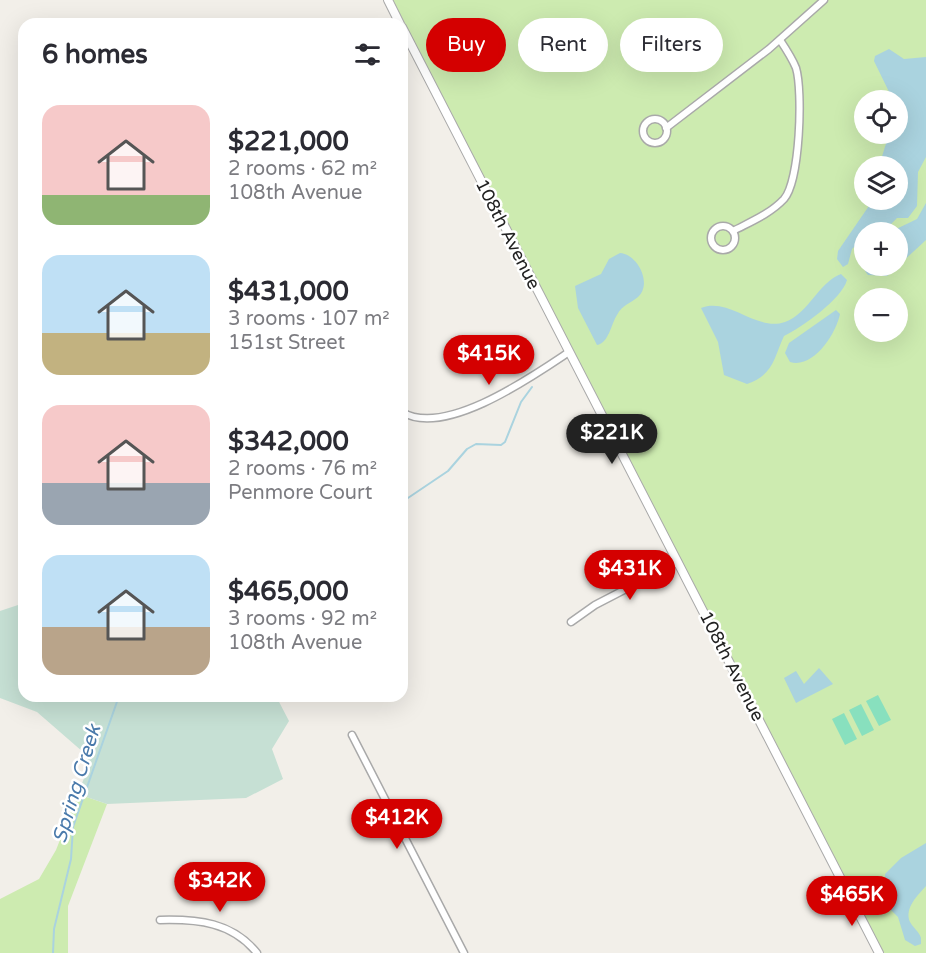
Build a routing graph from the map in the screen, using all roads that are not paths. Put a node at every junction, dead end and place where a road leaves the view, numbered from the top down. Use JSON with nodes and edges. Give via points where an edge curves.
{"nodes":[{"id":1,"x":388,"y":0,"type":"edge"},
{"id":2,"x":824,"y":0,"type":"edge"},
{"id":3,"x":397,"y":18,"type":"edge"},
{"id":4,"x":408,"y":40,"type":"edge"},
{"id":5,"x":780,"y":40,"type":"junction"},
{"id":6,"x":666,"y":128,"type":"dead end"},
{"id":7,"x":733,"y":231,"type":"dead end"},
{"id":8,"x":569,"y":352,"type":"junction"},
{"id":9,"x":408,"y":416,"type":"edge"},
{"id":10,"x":678,"y":562,"type":"junction"},
{"id":11,"x":571,"y":622,"type":"dead end"},
{"id":12,"x":352,"y":735,"type":"dead end"},
{"id":13,"x":160,"y":920,"type":"dead end"},
{"id":14,"x":257,"y":953,"type":"edge"},
{"id":15,"x":464,"y":953,"type":"edge"},
{"id":16,"x":879,"y":953,"type":"edge"}],
"edges":[{"from":1,"to":3,"type":"street","name":"108th Avenue"},
{"from":2,"to":5,"type":"street"},
{"from":4,"to":8,"type":"street","name":"108th Avenue"},
{"from":5,"to":6,"type":"street"},
{"from":5,"to":7,"type":"street","via":[[796,70],[799,88],[792,187],[772,210]]},
{"from":8,"to":9,"type":"street","via":[[517,386],[458,412],[435,419]]},
{"from":8,"to":10,"type":"street","name":"108th Avenue"},
{"from":10,"to":11,"type":"street","via":[[595,605]]},
{"from":10,"to":16,"type":"street","name":"108th Avenue"},
{"from":12,"to":15,"type":"street"},
{"from":13,"to":14,"type":"street","via":[[196,920],[221,926],[243,937]]}]}
